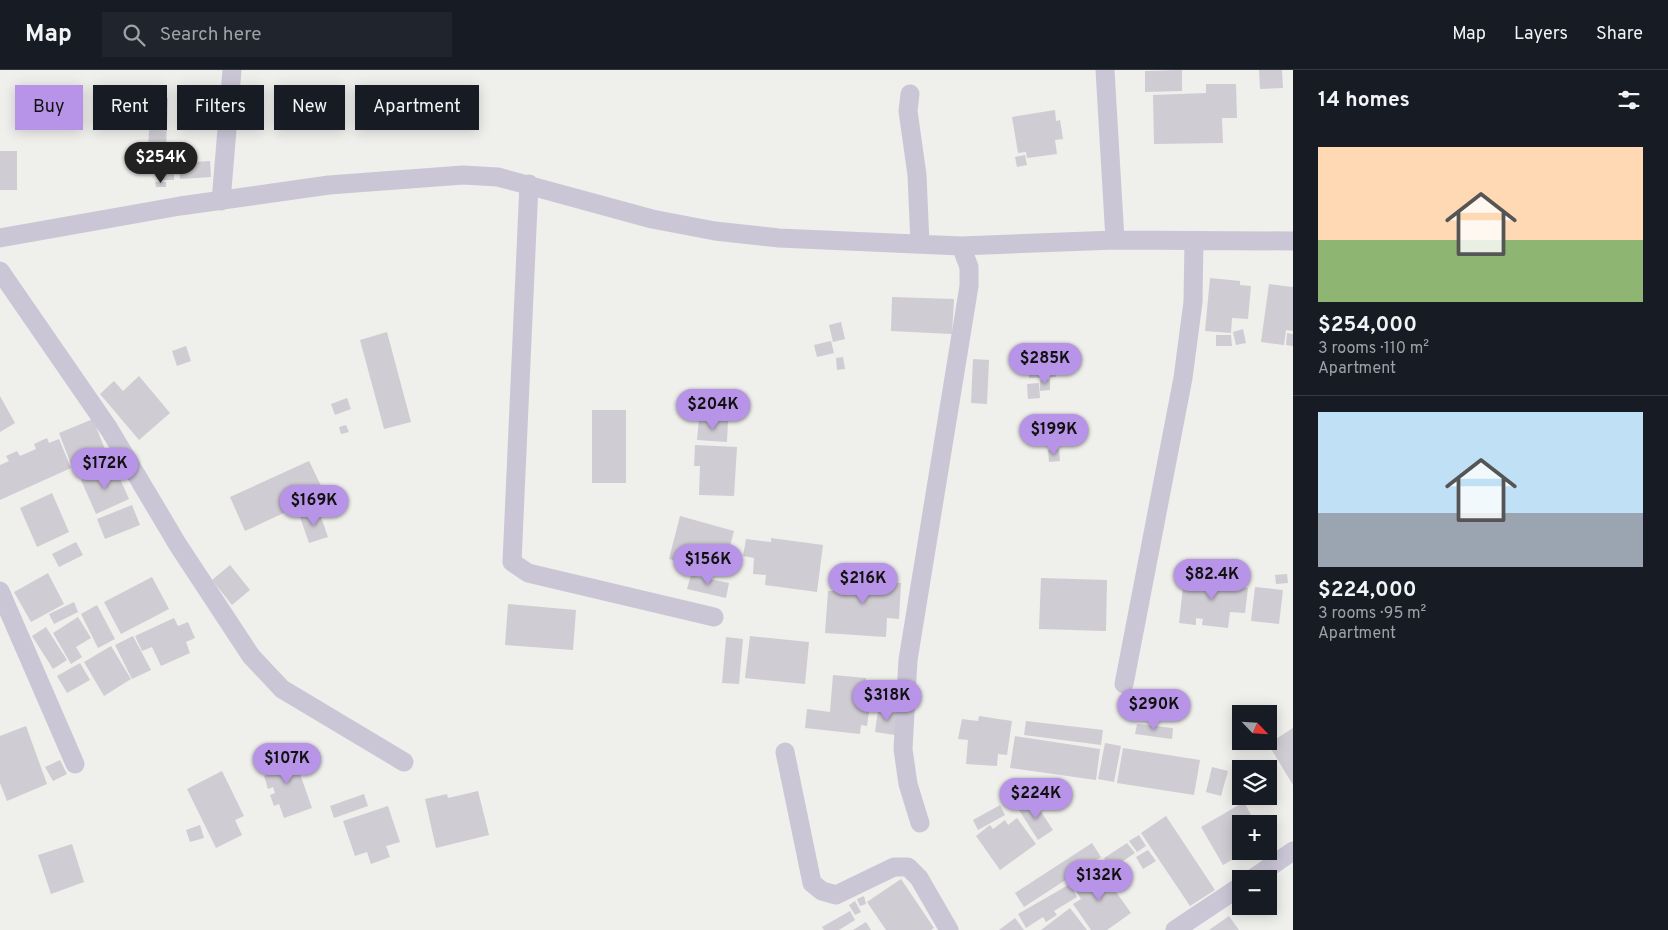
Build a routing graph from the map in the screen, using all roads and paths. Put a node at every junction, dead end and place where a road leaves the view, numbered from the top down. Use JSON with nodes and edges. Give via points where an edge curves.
{"nodes":[{"id":1,"x":232,"y":70,"type":"edge"},
{"id":2,"x":1105,"y":70,"type":"edge"},
{"id":3,"x":910,"y":94,"type":"dead end"},
{"id":4,"x":529,"y":184,"type":"junction"},
{"id":5,"x":221,"y":201,"type":"junction"},
{"id":6,"x":0,"y":238,"type":"edge"},
{"id":7,"x":1115,"y":240,"type":"junction"},
{"id":8,"x":1194,"y":241,"type":"junction"},
{"id":9,"x":1293,"y":241,"type":"edge"},
{"id":10,"x":920,"y":244,"type":"junction"},
{"id":11,"x":961,"y":246,"type":"junction"},
{"id":12,"x":0,"y":271,"type":"edge"},
{"id":13,"x":0,"y":591,"type":"edge"},
{"id":14,"x":714,"y":617,"type":"dead end"},
{"id":15,"x":1124,"y":684,"type":"dead end"},
{"id":16,"x":785,"y":752,"type":"dead end"},
{"id":17,"x":404,"y":762,"type":"dead end"},
{"id":18,"x":75,"y":764,"type":"dead end"},
{"id":19,"x":920,"y":823,"type":"dead end"},
{"id":20,"x":1293,"y":851,"type":"edge"},
{"id":21,"x":1265,"y":870,"type":"edge"},
{"id":22,"x":1232,"y":892,"type":"edge"},
{"id":23,"x":949,"y":930,"type":"edge"},
{"id":24,"x":1175,"y":930,"type":"edge"}],
"edges":[{"from":1,"to":5,"type":"street"},
{"from":2,"to":7,"type":"street"},
{"from":3,"to":10,"type":"street","via":[[908,111],[917,175]]},
{"from":4,"to":5,"type":"street","via":[[498,177],[463,175],[329,185]]},
{"from":4,"to":10,"type":"street","via":[[652,219],[715,231],[779,238]]},
{"from":4,"to":14,"type":"street","via":[[512,562],[528,573]]},
{"from":5,"to":6,"type":"street"},
{"from":7,"to":8,"type":"street"},
{"from":7,"to":11,"type":"street"},
{"from":8,"to":9,"type":"street"},
{"from":8,"to":15,"type":"street","via":[[1193,302],[1183,378]]},
{"from":10,"to":11,"type":"street"},
{"from":11,"to":19,"type":"street","via":[[969,267],[969,286],[908,660],[902,749]]},
{"from":12,"to":17,"type":"street","via":[[92,403],[178,545],[251,656],[282,689]]},
{"from":13,"to":18,"type":"street"},
{"from":16,"to":23,"type":"street","via":[[812,883],[822,891],[836,895],[894,867],[908,867],[919,878]]},
{"from":20,"to":21,"type":"street"},
{"from":22,"to":24,"type":"street"}]}
